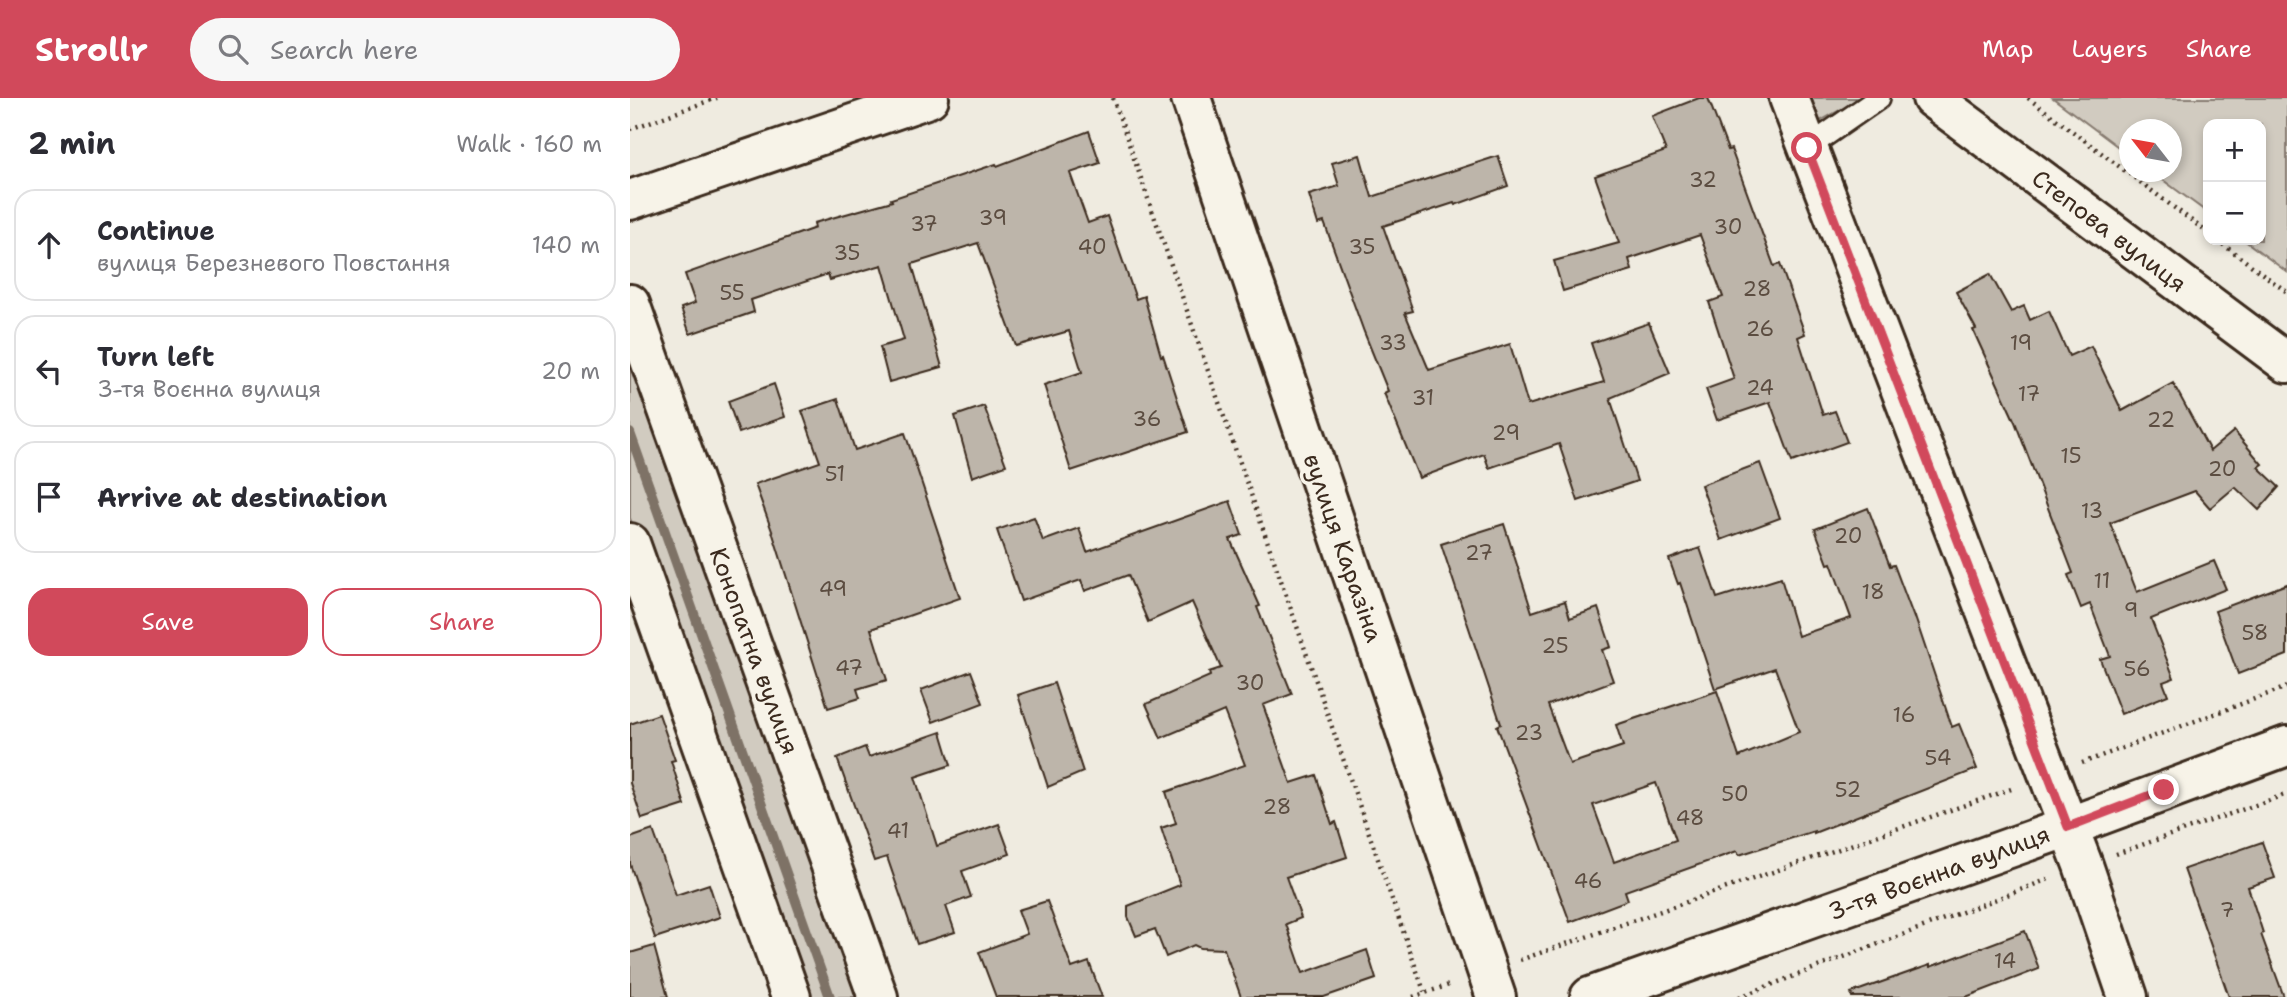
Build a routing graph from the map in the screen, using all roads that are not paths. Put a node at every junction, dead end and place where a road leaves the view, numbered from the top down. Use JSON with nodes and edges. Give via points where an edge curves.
{"nodes":[{"id":1,"x":929,"y":98,"type":"edge"},
{"id":2,"x":1191,"y":98,"type":"edge"},
{"id":3,"x":1789,"y":98,"type":"edge"},
{"id":4,"x":1879,"y":98,"type":"edge"},
{"id":5,"x":1932,"y":98,"type":"edge"},
{"id":6,"x":1807,"y":148,"type":"junction"},
{"id":7,"x":630,"y":200,"type":"edge"},
{"id":8,"x":630,"y":304,"type":"edge"},
{"id":9,"x":2287,"y":363,"type":"edge"},
{"id":10,"x":630,"y":543,"type":"edge"},
{"id":11,"x":2287,"y":746,"type":"edge"},
{"id":12,"x":2068,"y":827,"type":"junction"},
{"id":13,"x":1491,"y":985,"type":"edge"},
{"id":14,"x":791,"y":997,"type":"edge"},
{"id":15,"x":878,"y":997,"type":"edge"},
{"id":16,"x":1590,"y":997,"type":"edge"},
{"id":17,"x":2128,"y":997,"type":"edge"}],
"edges":[{"from":1,"to":7,"type":"street"},
{"from":2,"to":13,"type":"street","name":"вулиця Каразіна"},
{"from":3,"to":6,"type":"street"},
{"from":4,"to":6,"type":"lane"},
{"from":5,"to":9,"type":"street","name":"Степова вулиця"},
{"from":6,"to":12,"type":"street"},
{"from":8,"to":15,"type":"street","name":"Конопатна вулиця"},
{"from":10,"to":14,"type":"street"},
{"from":11,"to":12,"type":"street","name":"3-тя Воєнна вулиця"},
{"from":12,"to":16,"type":"street","name":"3-тя Воєнна вулиця"},
{"from":12,"to":17,"type":"street"}]}
